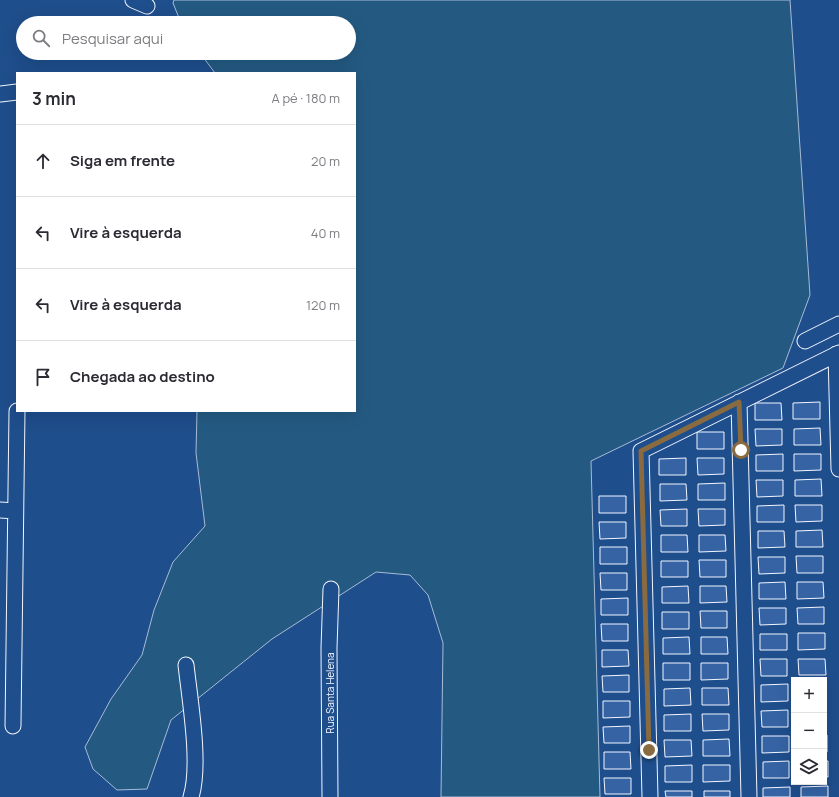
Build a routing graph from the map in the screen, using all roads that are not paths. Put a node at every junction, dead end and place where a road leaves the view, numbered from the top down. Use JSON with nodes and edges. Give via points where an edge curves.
{"nodes":[{"id":1,"x":16,"y":92,"type":"edge"},
{"id":2,"x":0,"y":94,"type":"edge"},
{"id":3,"x":839,"y":324,"type":"edge"},
{"id":4,"x":805,"y":341,"type":"dead end"},
{"id":5,"x":837,"y":354,"type":"edge"},
{"id":6,"x":739,"y":402,"type":"junction"},
{"id":7,"x":17,"y":412,"type":"edge"},
{"id":8,"x":839,"y":469,"type":"edge"},
{"id":9,"x":0,"y":510,"type":"edge"},
{"id":10,"x":15,"y":510,"type":"junction"},
{"id":11,"x":331,"y":588,"type":"dead end"},
{"id":12,"x":186,"y":665,"type":"dead end"},
{"id":13,"x":12,"y":726,"type":"dead end"},
{"id":14,"x":191,"y":797,"type":"edge"},
{"id":15,"x":330,"y":797,"type":"edge"},
{"id":16,"x":650,"y":797,"type":"edge"},
{"id":17,"x":749,"y":797,"type":"edge"}],
"edges":[{"from":1,"to":2,"type":"street"},
{"from":3,"to":4,"type":"street"},
{"from":5,"to":6,"type":"street"},
{"from":5,"to":8,"type":"street"},
{"from":6,"to":16,"type":"street","via":[[641,451]]},
{"from":6,"to":17,"type":"street"},
{"from":7,"to":10,"type":"street"},
{"from":9,"to":10,"type":"street"},
{"from":10,"to":13,"type":"street"},
{"from":11,"to":15,"type":"street","name":"Rua Santa Helena"},
{"from":12,"to":14,"type":"street","via":[[195,759],[195,786]]}]}
